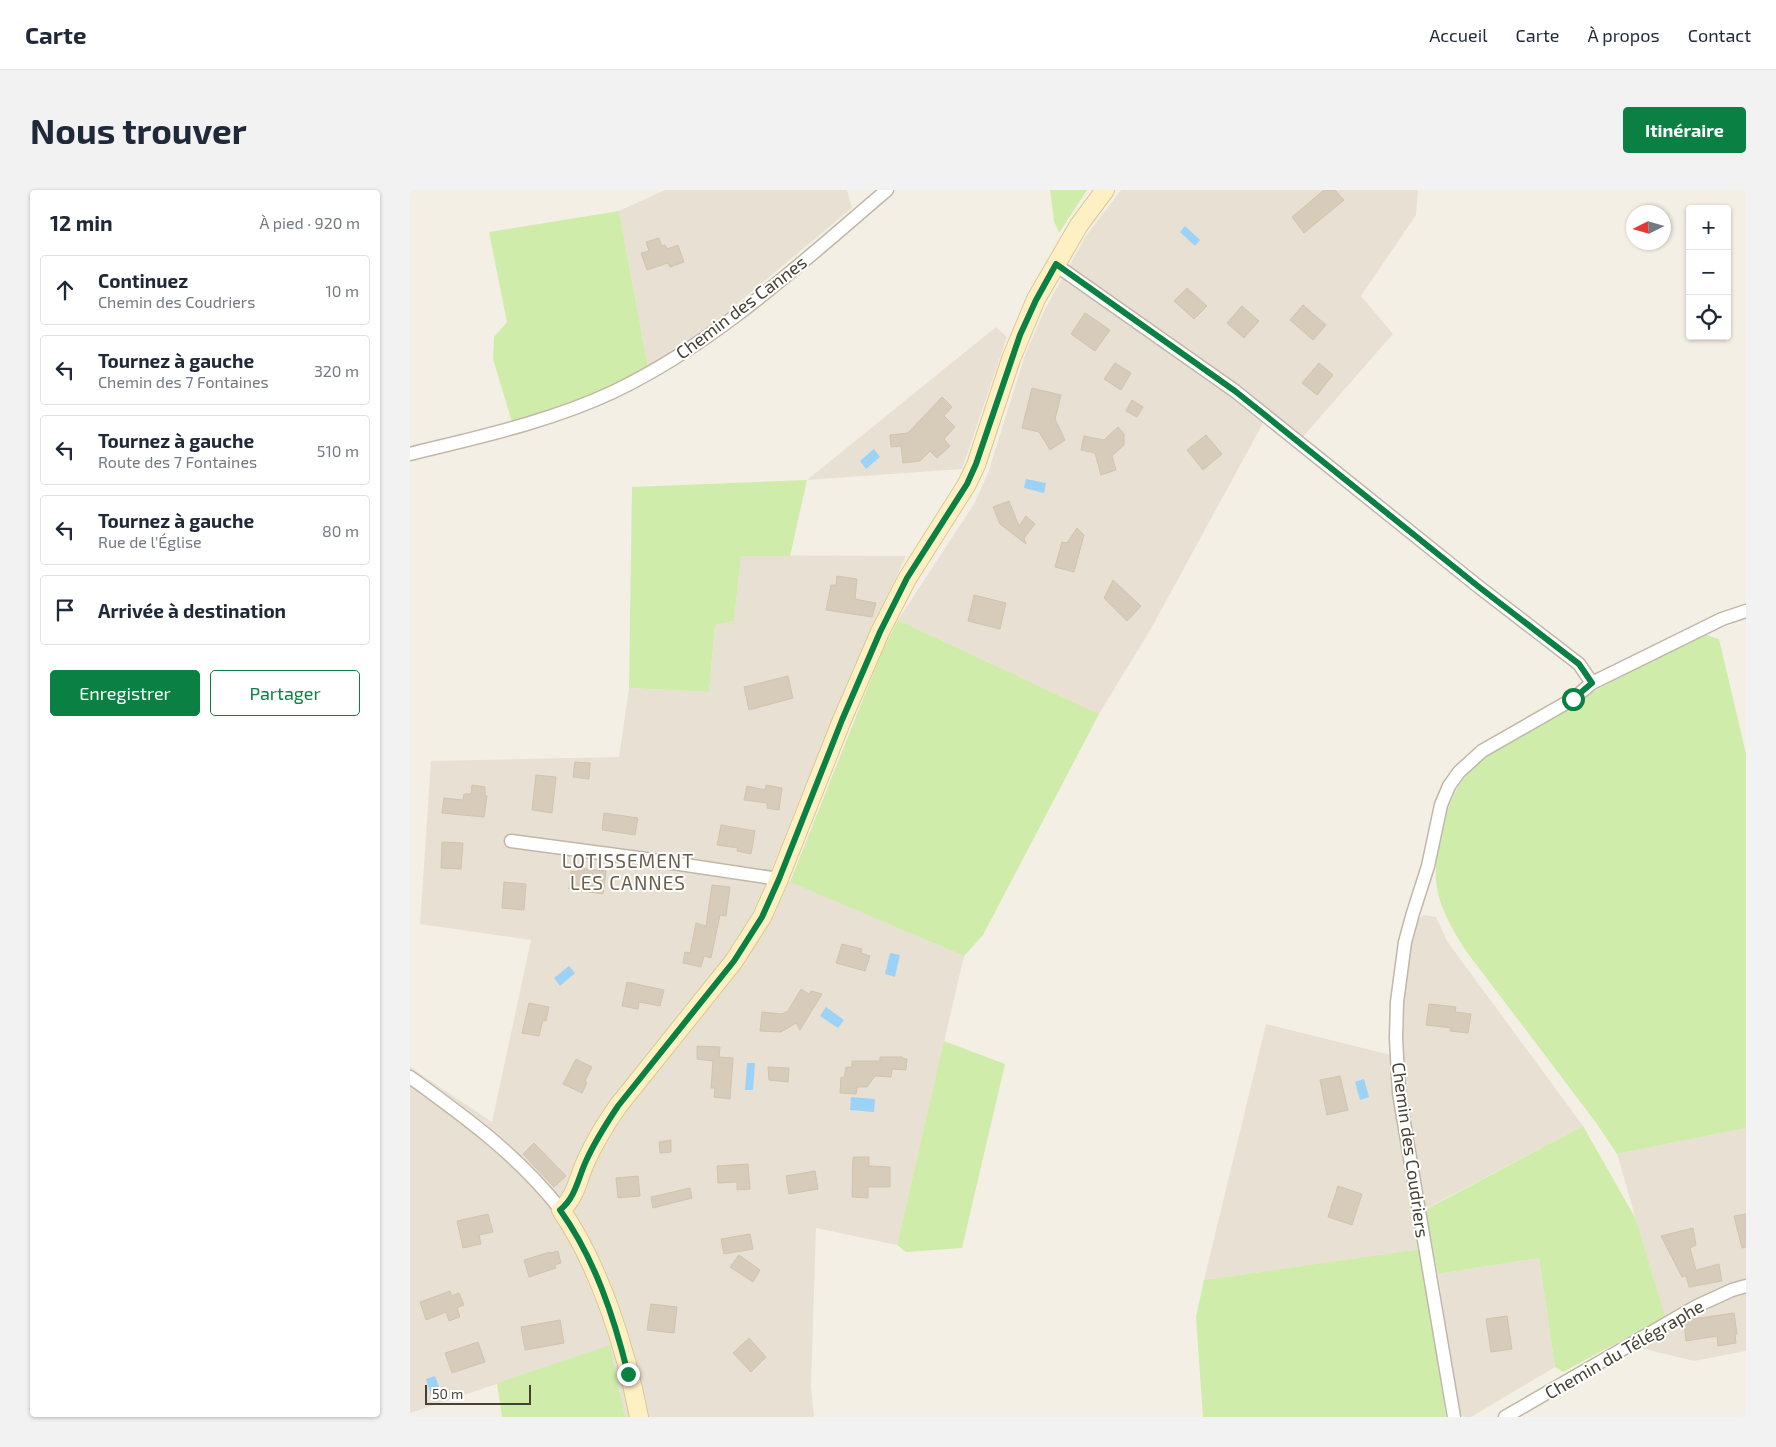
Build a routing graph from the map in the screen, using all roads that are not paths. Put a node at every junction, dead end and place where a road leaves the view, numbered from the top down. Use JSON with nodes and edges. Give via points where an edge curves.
{"nodes":[{"id":1,"x":887,"y":190,"type":"edge"},
{"id":2,"x":1106,"y":190,"type":"edge"},
{"id":3,"x":1056,"y":264,"type":"junction"},
{"id":4,"x":410,"y":454,"type":"edge"},
{"id":5,"x":1746,"y":611,"type":"edge"},
{"id":6,"x":1592,"y":683,"type":"junction"},
{"id":7,"x":511,"y":841,"type":"dead end"},
{"id":8,"x":779,"y":879,"type":"junction"},
{"id":9,"x":410,"y":1077,"type":"edge"},
{"id":10,"x":560,"y":1210,"type":"junction"},
{"id":11,"x":1746,"y":1286,"type":"edge"},
{"id":12,"x":638,"y":1417,"type":"edge"},
{"id":13,"x":1454,"y":1417,"type":"edge"},
{"id":14,"x":1505,"y":1417,"type":"edge"}],
"edges":[{"from":1,"to":4,"type":"street","name":"Chemin des Cannes","via":[[704,340],[639,379],[565,411],[503,431]]},
{"from":2,"to":3,"type":"street","via":[[1079,225]]},
{"from":3,"to":6,"type":"street","via":[[1235,391],[1579,664]]},
{"from":3,"to":8,"type":"street","via":[[1020,335],[967,484],[907,578],[880,632]]},
{"from":5,"to":6,"type":"street","name":"Chemin des Coudriers","via":[[1722,619]]},
{"from":6,"to":13,"type":"street","name":"Chemin des Coudriers","via":[[1573,699],[1482,751],[1459,772],[1441,805],[1428,866],[1405,942],[1396,1038],[1399,1093]]},
{"from":7,"to":8,"type":"street"},
{"from":8,"to":10,"type":"street","via":[[762,917],[734,961],[618,1106],[586,1161],[573,1195]]},
{"from":9,"to":10,"type":"street","via":[[490,1137],[545,1189]]},
{"from":10,"to":12,"type":"street","via":[[568,1220],[608,1303]]},
{"from":11,"to":14,"type":"street","name":"Chemin du Télégraphe","via":[[1697,1306]]}]}
